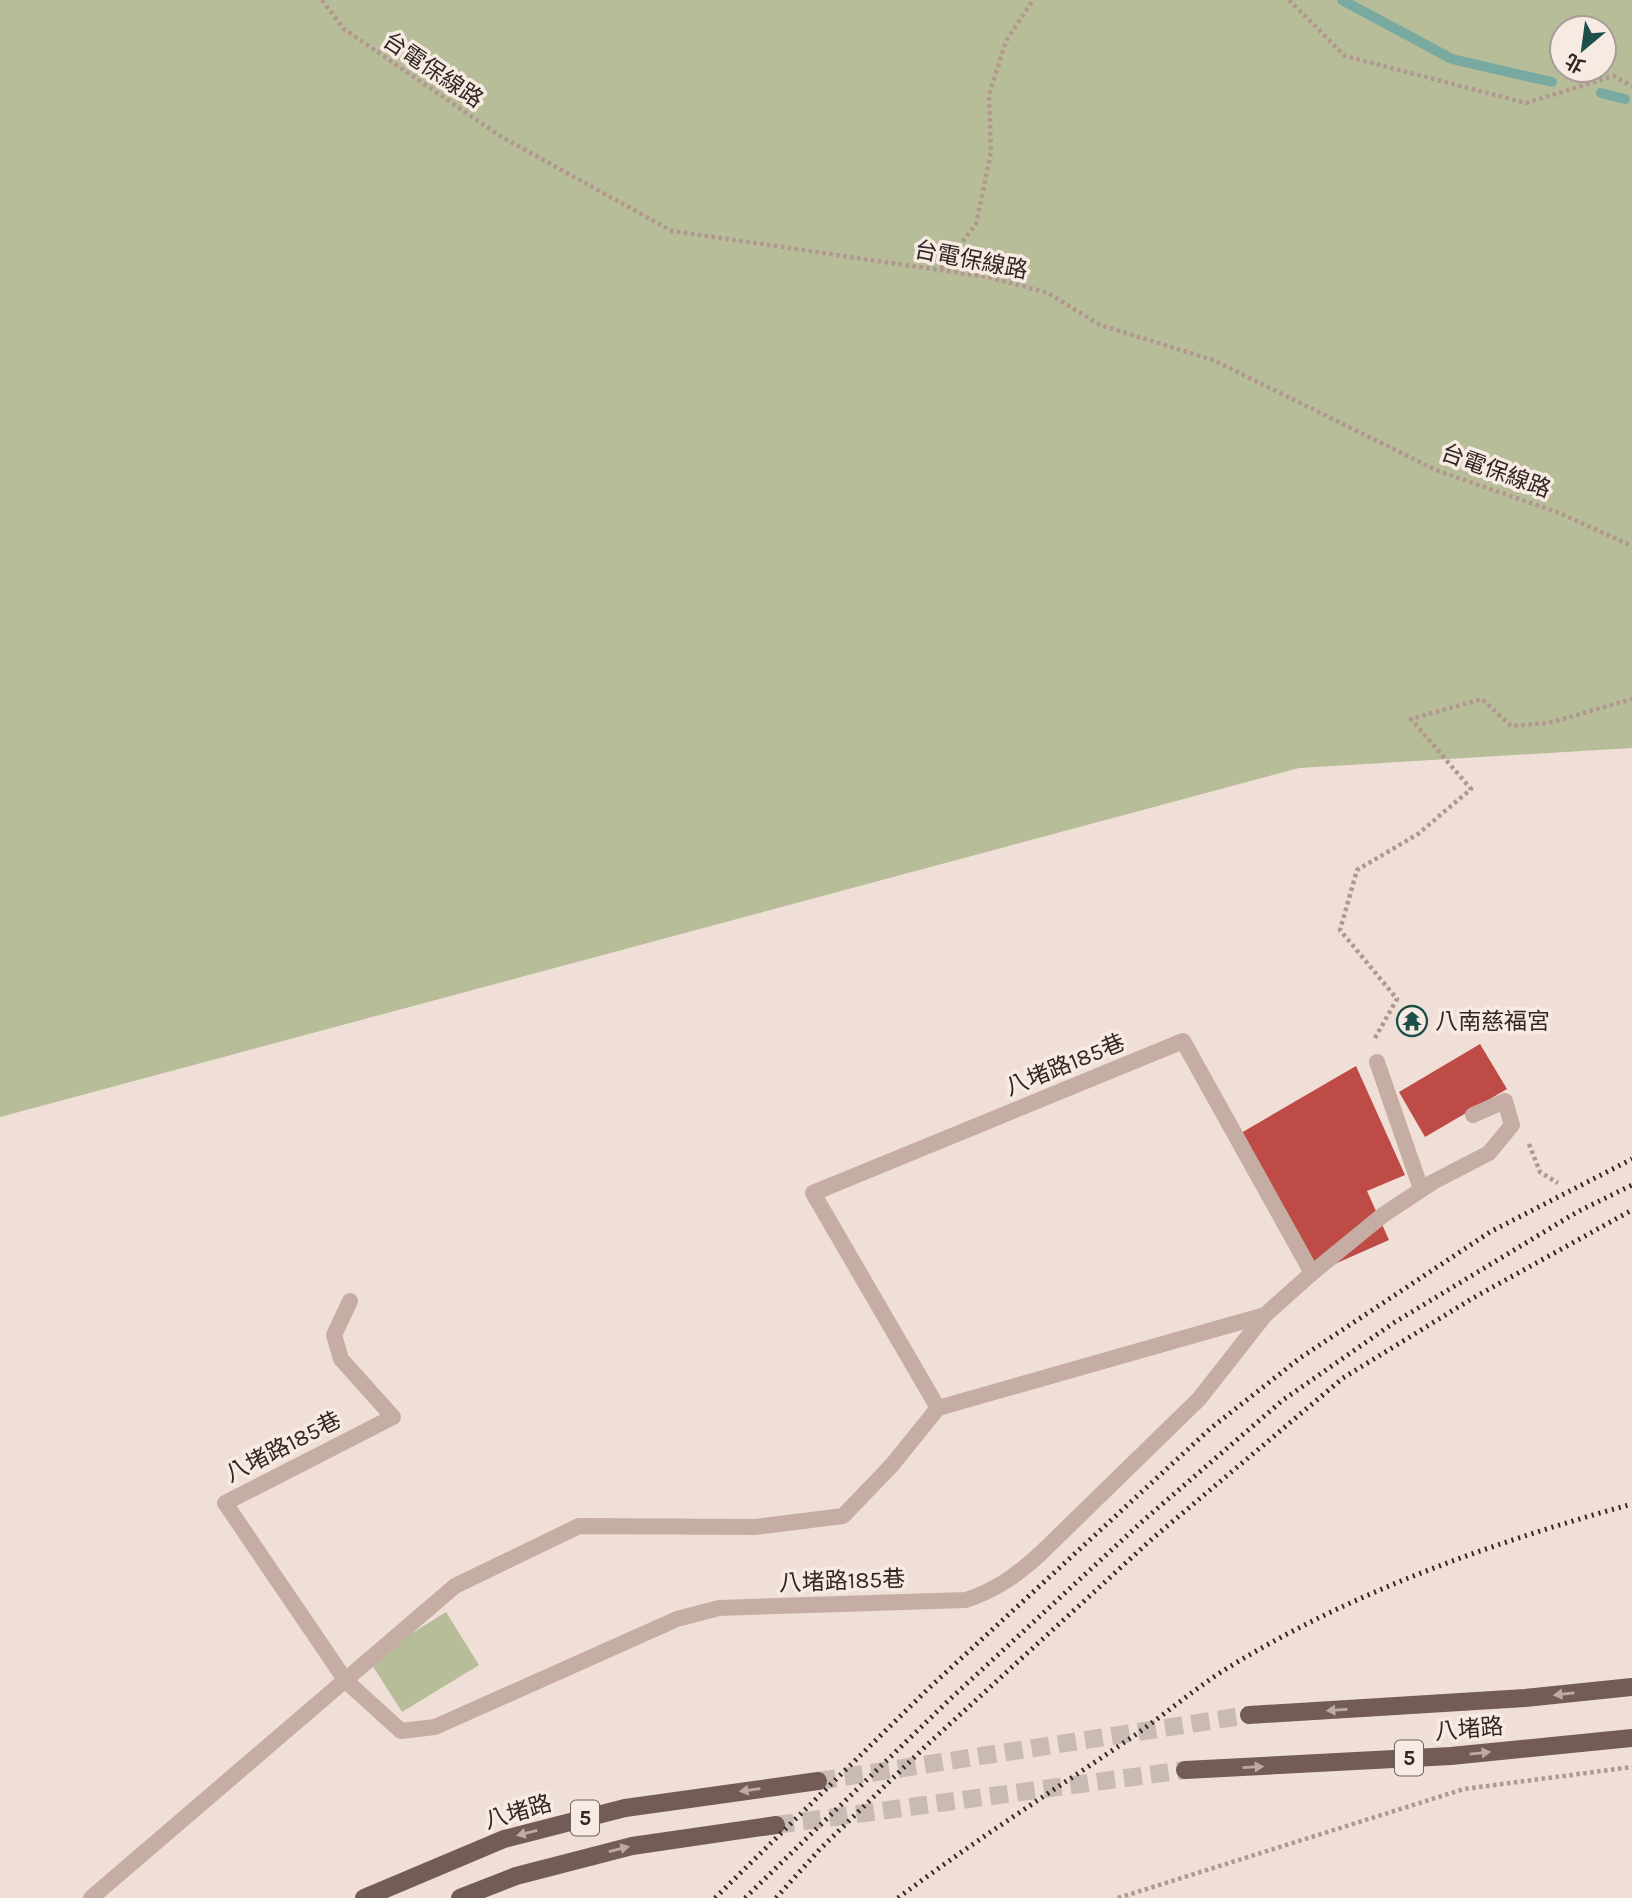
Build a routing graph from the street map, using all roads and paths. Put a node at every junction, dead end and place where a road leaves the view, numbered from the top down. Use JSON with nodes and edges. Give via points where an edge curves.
{"nodes":[{"id":1,"x":322,"y":0,"type":"edge"},
{"id":2,"x":1033,"y":0,"type":"edge"},
{"id":3,"x":1289,"y":0,"type":"edge"},
{"id":4,"x":1632,"y":86,"type":"edge"},
{"id":5,"x":939,"y":270,"type":"junction"},
{"id":6,"x":1632,"y":546,"type":"edge"},
{"id":7,"x":1632,"y":699,"type":"edge"},
{"id":8,"x":1377,"y":1062,"type":"joint"},
{"id":9,"x":1473,"y":1115,"type":"dead end"},
{"id":10,"x":1512,"y":1125,"type":"junction"},
{"id":11,"x":1558,"y":1182,"type":"dead end"},
{"id":12,"x":1421,"y":1189,"type":"junction"},
{"id":13,"x":1312,"y":1273,"type":"junction"},
{"id":14,"x":350,"y":1301,"type":"dead end"},
{"id":15,"x":1265,"y":1315,"type":"junction"},
{"id":16,"x":938,"y":1408,"type":"junction"},
{"id":17,"x":346,"y":1681,"type":"junction"},
{"id":18,"x":1632,"y":1686,"type":"edge"},
{"id":19,"x":1250,"y":1715,"type":"tunnel mouth"},
{"id":20,"x":1632,"y":1738,"type":"edge"},
{"id":21,"x":1632,"y":1767,"type":"edge"},
{"id":22,"x":1185,"y":1770,"type":"tunnel mouth"},
{"id":23,"x":818,"y":1781,"type":"tunnel mouth"},
{"id":24,"x":776,"y":1825,"type":"tunnel mouth"},
{"id":25,"x":91,"y":1898,"type":"edge"},
{"id":26,"x":364,"y":1898,"type":"edge"},
{"id":27,"x":460,"y":1898,"type":"edge"},
{"id":28,"x":1118,"y":1898,"type":"edge"}],
"edges":[{"from":1,"to":5,"type":"path","name":"台電保線路","via":[[344,29],[500,136],[672,231]]},
{"from":2,"to":5,"type":"path","via":[[1006,41],[989,95],[991,152],[976,224]]},
{"from":3,"to":4,"type":"path","via":[[1345,56],[1526,103],[1614,76]]},
{"from":5,"to":6,"type":"path","name":"台電保線路","via":[[1048,293],[1100,325],[1213,360],[1438,471],[1557,512]]},
{"from":7,"to":8,"type":"path","via":[[1549,723],[1511,726],[1482,699],[1411,719],[1471,789],[1418,834],[1357,870],[1340,930],[1397,999],[1375,1038]]},
{"from":8,"to":12,"type":"lane"},
{"from":9,"to":10,"type":"lane","via":[[1505,1101]]},
{"from":10,"to":11,"type":"path","via":[[1535,1153],[1540,1172]]},
{"from":10,"to":12,"type":"lane","via":[[1489,1153]]},
{"from":12,"to":13,"type":"lane"},
{"from":13,"to":15,"type":"lane","name":"八堵路185巷"},
{"from":13,"to":16,"type":"lane","name":"八堵路185巷","via":[[1183,1041],[813,1193]]},
{"from":14,"to":17,"type":"lane","name":"八堵路185巷","via":[[334,1335],[341,1360],[393,1416],[225,1503]]},
{"from":15,"to":16,"type":"lane","name":"八堵路185巷"},
{"from":15,"to":17,"type":"lane","name":"八堵路185巷","via":[[1199,1399],[1033,1561],[992,1592],[966,1600],[719,1608],[677,1619],[435,1727],[401,1731]]},
{"from":16,"to":17,"type":"lane","via":[[843,1516],[755,1527],[579,1526],[456,1586]]},
{"from":17,"to":25,"type":"lane"},
{"from":18,"to":19,"type":"main road","name":"八堵路","one_way":true,"via":[[1525,1698]]},
{"from":22,"to":20,"type":"main road","name":"八堵路","number":"5","one_way":true,"via":[[1451,1756]]},
{"from":21,"to":28,"type":"path","via":[[1464,1789]]},
{"from":23,"to":26,"type":"main road","name":"八堵路","number":"5","one_way":true,"via":[[625,1808],[517,1836]]},
{"from":27,"to":24,"type":"main road","number":"5","one_way":true,"via":[[516,1876],[632,1846]]}]}
